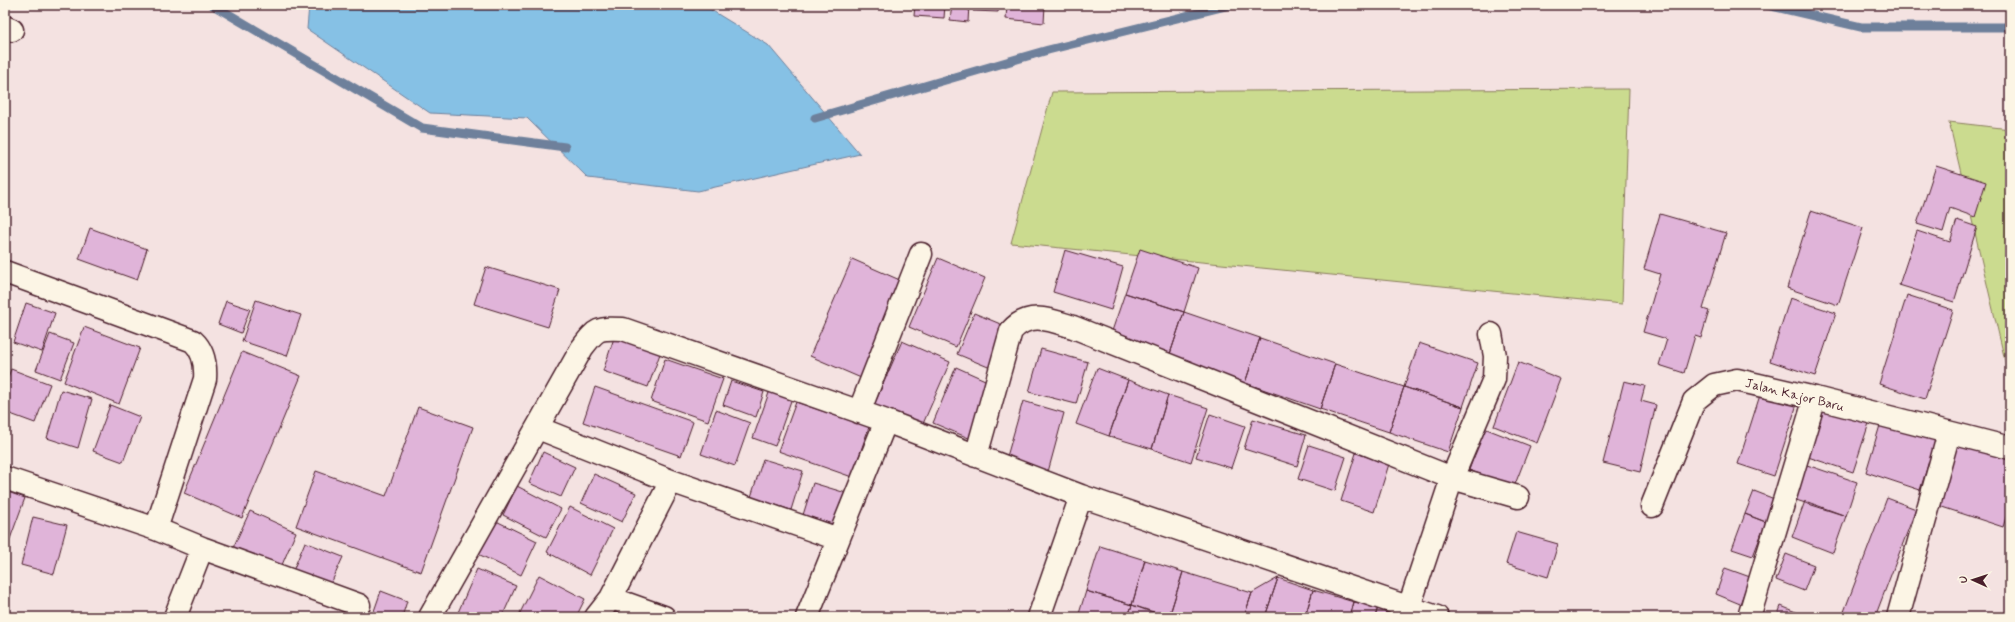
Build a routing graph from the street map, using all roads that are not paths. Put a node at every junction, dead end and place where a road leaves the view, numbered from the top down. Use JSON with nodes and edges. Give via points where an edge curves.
{"nodes":[{"id":1,"x":921,"y":254,"type":"dead end"},
{"id":2,"x":5,"y":272,"type":"edge"},
{"id":3,"x":1491,"y":334,"type":"dead end"},
{"id":4,"x":1815,"y":398,"type":"junction"},
{"id":5,"x":859,"y":412,"type":"junction"},
{"id":6,"x":886,"y":421,"type":"junction"},
{"id":7,"x":538,"y":428,"type":"junction"},
{"id":8,"x":1949,"y":433,"type":"junction"},
{"id":9,"x":2010,"y":448,"type":"edge"},
{"id":10,"x":976,"y":456,"type":"junction"},
{"id":11,"x":5,"y":478,"type":"edge"},
{"id":12,"x":1452,"y":478,"type":"junction"},
{"id":13,"x":671,"y":481,"type":"junction"},
{"id":14,"x":1081,"y":496,"type":"junction"},
{"id":15,"x":1518,"y":497,"type":"dead end"},
{"id":16,"x":1652,"y":506,"type":"dead end"},
{"id":17,"x":156,"y":529,"type":"junction"},
{"id":18,"x":838,"y":539,"type":"junction"},
{"id":19,"x":202,"y":548,"type":"junction"},
{"id":20,"x":611,"y":598,"type":"junction"},
{"id":21,"x":359,"y":605,"type":"dead end"},
{"id":22,"x":1408,"y":607,"type":"junction"},
{"id":23,"x":176,"y":617,"type":"edge"},
{"id":24,"x":430,"y":617,"type":"edge"},
{"id":25,"x":596,"y":617,"type":"edge"},
{"id":26,"x":664,"y":617,"type":"edge"},
{"id":27,"x":807,"y":617,"type":"edge"},
{"id":28,"x":1039,"y":617,"type":"edge"},
{"id":29,"x":1437,"y":617,"type":"edge"},
{"id":30,"x":1749,"y":617,"type":"edge"},
{"id":31,"x":1898,"y":617,"type":"edge"}],
"edges":[{"from":1,"to":5,"type":"street"},
{"from":2,"to":17,"type":"street","via":[[192,341],[200,347],[206,369],[205,379]]},
{"from":3,"to":12,"type":"street","via":[[1495,356],[1494,380]]},
{"from":4,"to":8,"type":"street","name":"Jalan Kajor Baru"},
{"from":4,"to":16,"type":"street","name":"Jalan Kajor Baru","via":[[1737,380],[1714,385],[1694,401]]},
{"from":4,"to":30,"type":"street"},
{"from":5,"to":6,"type":"street"},
{"from":5,"to":7,"type":"street","via":[[623,329],[604,328],[594,332],[582,348]]},
{"from":6,"to":10,"type":"street"},
{"from":6,"to":18,"type":"street"},
{"from":7,"to":13,"type":"street"},
{"from":7,"to":24,"type":"street"},
{"from":8,"to":9,"type":"street","name":"Jalan Kajor Baru"},
{"from":8,"to":31,"type":"street"},
{"from":10,"to":12,"type":"street","via":[[1011,331],[1018,324],[1031,318],[1050,319],[1073,327]]},
{"from":10,"to":14,"type":"street"},
{"from":11,"to":17,"type":"street"},
{"from":12,"to":15,"type":"street"},
{"from":12,"to":22,"type":"street"},
{"from":13,"to":18,"type":"street"},
{"from":13,"to":20,"type":"street"},
{"from":14,"to":22,"type":"street"},
{"from":14,"to":28,"type":"street"},
{"from":17,"to":19,"type":"street"},
{"from":18,"to":27,"type":"street"},
{"from":19,"to":21,"type":"street"},
{"from":19,"to":23,"type":"street"},
{"from":20,"to":25,"type":"street"},
{"from":20,"to":26,"type":"street"},
{"from":22,"to":29,"type":"street"}]}
